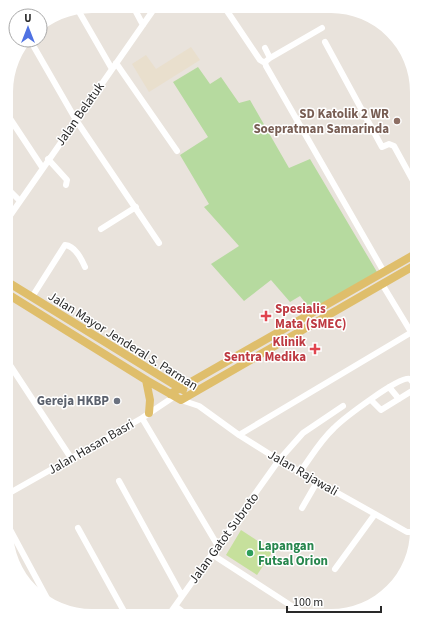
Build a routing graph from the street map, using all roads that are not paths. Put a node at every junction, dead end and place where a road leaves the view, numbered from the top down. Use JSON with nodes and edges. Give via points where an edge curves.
{"nodes":[{"id":1,"x":137,"y":13,"type":"edge"},
{"id":2,"x":152,"y":13,"type":"edge"},
{"id":3,"x":228,"y":13,"type":"edge"},
{"id":4,"x":80,"y":14,"type":"edge"},
{"id":5,"x":144,"y":25,"type":"junction"},
{"id":6,"x":322,"y":28,"type":"dead end"},
{"id":7,"x":325,"y":42,"type":"dead end"},
{"id":8,"x":35,"y":48,"type":"edge"},
{"id":9,"x":265,"y":48,"type":"dead end"},
{"id":10,"x":270,"y":58,"type":"junction"},
{"id":11,"x":116,"y":63,"type":"junction"},
{"id":12,"x":265,"y":63,"type":"junction"},
{"id":13,"x":112,"y":69,"type":"junction"},
{"id":14,"x":76,"y":120,"type":"junction"},
{"id":15,"x":13,"y":123,"type":"edge"},
{"id":16,"x":177,"y":151,"type":"dead end"},
{"id":17,"x":48,"y":159,"type":"junction"},
{"id":18,"x":42,"y":167,"type":"junction"},
{"id":19,"x":410,"y":175,"type":"edge"},
{"id":20,"x":66,"y":185,"type":"dead end"},
{"id":21,"x":13,"y":194,"type":"edge"},
{"id":22,"x":20,"y":200,"type":"junction"},
{"id":23,"x":136,"y":207,"type":"junction"},
{"id":24,"x":13,"y":210,"type":"edge"},
{"id":25,"x":101,"y":229,"type":"dead end"},
{"id":26,"x":159,"y":243,"type":"dead end"},
{"id":27,"x":410,"y":257,"type":"edge"},
{"id":28,"x":85,"y":267,"type":"dead end"},
{"id":29,"x":410,"y":268,"type":"edge"},
{"id":30,"x":384,"y":272,"type":"junction"},
{"id":31,"x":382,"y":284,"type":"junction"},
{"id":32,"x":13,"y":285,"type":"edge"},
{"id":33,"x":13,"y":297,"type":"edge"},
{"id":34,"x":32,"y":297,"type":"junction"},
{"id":35,"x":27,"y":305,"type":"junction"},
{"id":36,"x":410,"y":324,"type":"edge"},
{"id":37,"x":410,"y":332,"type":"edge"},
{"id":38,"x":13,"y":370,"type":"edge"},
{"id":39,"x":410,"y":379,"type":"edge"},
{"id":40,"x":146,"y":380,"type":"junction"},
{"id":41,"x":389,"y":387,"type":"junction"},
{"id":42,"x":180,"y":389,"type":"junction"},
{"id":43,"x":410,"y":393,"type":"edge"},
{"id":44,"x":191,"y":395,"type":"junction"},
{"id":45,"x":176,"y":397,"type":"junction"},
{"id":46,"x":399,"y":399,"type":"junction"},
{"id":47,"x":371,"y":400,"type":"junction"},
{"id":48,"x":199,"y":406,"type":"junction"},
{"id":49,"x":343,"y":406,"type":"dead end"},
{"id":50,"x":145,"y":416,"type":"junction"},
{"id":51,"x":239,"y":435,"type":"junction"},
{"id":52,"x":70,"y":458,"type":"junction"},
{"id":53,"x":279,"y":460,"type":"junction"},
{"id":54,"x":300,"y":472,"type":"junction"},
{"id":55,"x":119,"y":481,"type":"dead end"},
{"id":56,"x":318,"y":482,"type":"junction"},
{"id":57,"x":13,"y":490,"type":"edge"},
{"id":58,"x":302,"y":508,"type":"dead end"},
{"id":59,"x":375,"y":514,"type":"junction"},
{"id":60,"x":78,"y":528,"type":"dead end"},
{"id":61,"x":410,"y":533,"type":"edge"},
{"id":62,"x":14,"y":536,"type":"edge"},
{"id":63,"x":218,"y":546,"type":"junction"},
{"id":64,"x":213,"y":555,"type":"junction"},
{"id":65,"x":335,"y":569,"type":"dead end"},
{"id":66,"x":44,"y":593,"type":"edge"},
{"id":67,"x":182,"y":596,"type":"junction"},
{"id":68,"x":174,"y":606,"type":"junction"},
{"id":69,"x":123,"y":609,"type":"edge"},
{"id":70,"x":172,"y":609,"type":"edge"},
{"id":71,"x":178,"y":609,"type":"edge"},
{"id":72,"x":291,"y":609,"type":"edge"}],
"edges":[{"from":1,"to":5,"type":"street"},
{"from":2,"to":5,"type":"street","name":"Jalan Belatuk"},
{"from":3,"to":12,"type":"street","via":[[260,60]]},
{"from":4,"to":13,"type":"street"},
{"from":5,"to":11,"type":"street","name":"Jalan Belatuk"},
{"from":6,"to":10,"type":"street"},
{"from":7,"to":19,"type":"street","via":[[382,147],[389,144],[394,146]]},
{"from":8,"to":14,"type":"street"},
{"from":9,"to":10,"type":"street"},
{"from":10,"to":12,"type":"street"},
{"from":11,"to":13,"type":"street","name":"Jalan Belatuk"},
{"from":11,"to":16,"type":"street"},
{"from":12,"to":30,"type":"street"},
{"from":13,"to":14,"type":"street","name":"Jalan Belatuk"},
{"from":14,"to":17,"type":"street","name":"Jalan Belatuk"},
{"from":14,"to":23,"type":"street"},
{"from":15,"to":18,"type":"street"},
{"from":17,"to":18,"type":"street","name":"Jalan Belatuk"},
{"from":17,"to":20,"type":"street","via":[[67,180]]},
{"from":18,"to":22,"type":"street","name":"Jalan Belatuk"},
{"from":21,"to":22,"type":"street"},
{"from":22,"to":24,"type":"street","name":"Jalan Belatuk"},
{"from":23,"to":25,"type":"street"},
{"from":23,"to":26,"type":"street"},
{"from":27,"to":30,"type":"main road"},
{"from":28,"to":34,"type":"street","via":[[77,253],[65,245]]},
{"from":29,"to":31,"type":"main road"},
{"from":30,"to":42,"type":"main road"},
{"from":31,"to":36,"type":"street"},
{"from":31,"to":44,"type":"main road"},
{"from":32,"to":34,"type":"main road","name":"Jalan Mayor Jenderal S. Parman"},
{"from":33,"to":35,"type":"main road","name":"Jalan Mayor Jenderal S. Parman"},
{"from":34,"to":35,"type":"main road"},
{"from":34,"to":42,"type":"main road","name":"Jalan Mayor Jenderal S. Parman"},
{"from":35,"to":40,"type":"main road","name":"Jalan Mayor Jenderal S. Parman"},
{"from":37,"to":51,"type":"street"},
{"from":38,"to":52,"type":"street"},
{"from":39,"to":41,"type":"street","via":[[406,378]]},
{"from":40,"to":45,"type":"main road","name":"Jalan Mayor Jenderal S. Parman"},
{"from":40,"to":50,"type":"main road","via":[[150,400]]},
{"from":41,"to":46,"type":"street"},
{"from":41,"to":47,"type":"street"},
{"from":42,"to":44,"type":"main road","name":"Jalan Mayor Jenderal S. Parman"},
{"from":42,"to":45,"type":"main road"},
{"from":43,"to":46,"type":"street"},
{"from":44,"to":45,"type":"main road"},
{"from":44,"to":48,"type":"street","name":"Jalan Mayor Jenderal S. Parman"},
{"from":45,"to":48,"type":"street","name":"Jalan Mayor Jenderal S. Parman"},
{"from":45,"to":50,"type":"street","name":"Jalan Hasan Basri"},
{"from":46,"to":47,"type":"street","via":[[380,410]]},
{"from":47,"to":54,"type":"street","via":[[334,428]]},
{"from":48,"to":51,"type":"street","name":"Jalan Rajawali"},
{"from":49,"to":53,"type":"street","name":"Jalan Gatot Subroto","via":[[303,433]]},
{"from":50,"to":52,"type":"street","name":"Jalan Hasan Basri"},
{"from":50,"to":63,"type":"street"},
{"from":51,"to":53,"type":"street","name":"Jalan Rajawali"},
{"from":52,"to":57,"type":"street","name":"Jalan Hasan Basri"},
{"from":53,"to":54,"type":"street","name":"Jalan Rajawali"},
{"from":53,"to":63,"type":"street","name":"Jalan Gatot Subroto"},
{"from":54,"to":56,"type":"street","name":"Jalan Rajawali"},
{"from":55,"to":67,"type":"street"},
{"from":56,"to":58,"type":"street"},
{"from":56,"to":59,"type":"street","name":"Jalan Rajawali"},
{"from":59,"to":61,"type":"street","name":"Jalan Rajawali"},
{"from":59,"to":65,"type":"street"},
{"from":60,"to":69,"type":"street"},
{"from":62,"to":66,"type":"street"},
{"from":63,"to":64,"type":"street","name":"Jalan Gatot Subroto"},
{"from":64,"to":67,"type":"street","name":"Jalan Gatot Subroto"},
{"from":64,"to":72,"type":"street"},
{"from":67,"to":68,"type":"street","name":"Jalan Gatot Subroto"},
{"from":68,"to":70,"type":"street","name":"Jalan Gatot Subroto"},
{"from":68,"to":71,"type":"street"}]}
